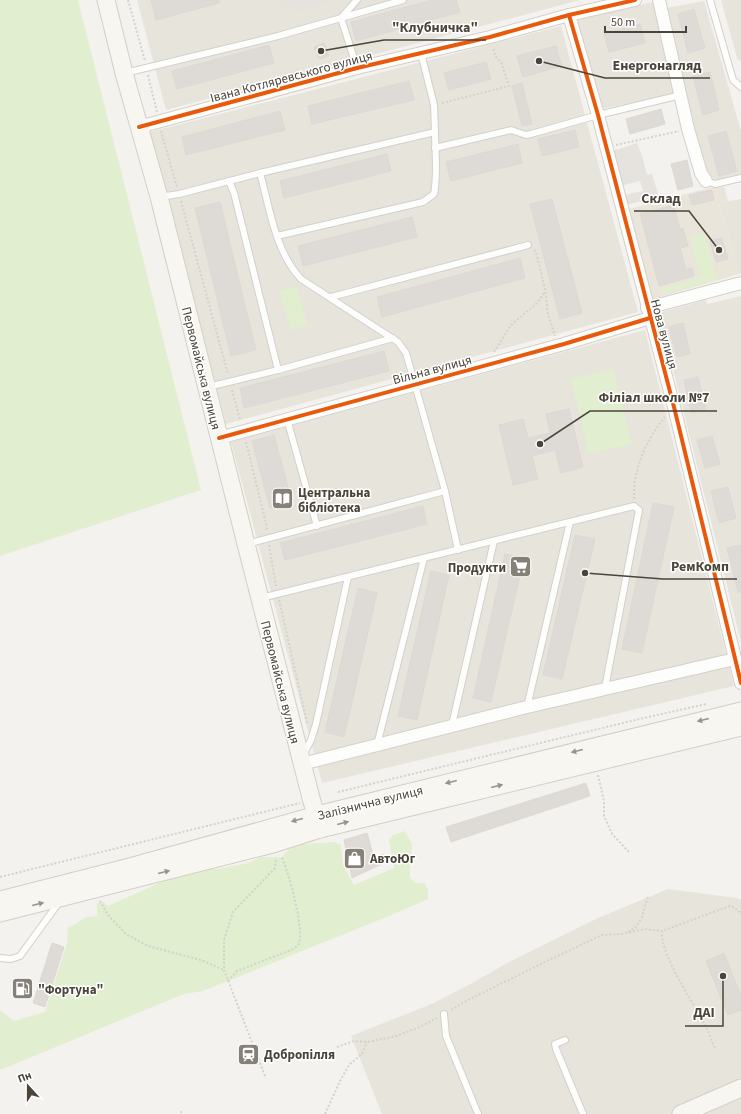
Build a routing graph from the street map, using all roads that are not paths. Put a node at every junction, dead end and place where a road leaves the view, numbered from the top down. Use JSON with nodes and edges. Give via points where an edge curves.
{"nodes":[{"id":1,"x":106,"y":0,"type":"edge"},
{"id":2,"x":356,"y":0,"type":"edge"},
{"id":3,"x":403,"y":0,"type":"edge"},
{"id":4,"x":635,"y":0,"type":"edge"},
{"id":5,"x":658,"y":0,"type":"edge"},
{"id":6,"x":710,"y":0,"type":"edge"},
{"id":7,"x":569,"y":15,"type":"junction"},
{"id":8,"x":341,"y":18,"type":"junction"},
{"id":9,"x":421,"y":53,"type":"junction"},
{"id":10,"x":357,"y":68,"type":"junction"},
{"id":11,"x":124,"y":73,"type":"junction"},
{"id":12,"x":741,"y":87,"type":"edge"},
{"id":13,"x":681,"y":95,"type":"junction"},
{"id":14,"x":598,"y":115,"type":"junction"},
{"id":15,"x":139,"y":127,"type":"junction"},
{"id":16,"x":435,"y":132,"type":"junction"},
{"id":17,"x":435,"y":148,"type":"junction"},
{"id":18,"x":260,"y":173,"type":"junction"},
{"id":19,"x":741,"y":178,"type":"edge"},
{"id":20,"x":229,"y":181,"type":"junction"},
{"id":21,"x":706,"y":181,"type":"joint"},
{"id":22,"x":159,"y":197,"type":"junction"},
{"id":23,"x":277,"y":236,"type":"junction"},
{"id":24,"x":528,"y":245,"type":"road end"},
{"id":25,"x":741,"y":283,"type":"edge"},
{"id":26,"x":331,"y":297,"type":"junction"},
{"id":27,"x":649,"y":313,"type":"junction"},
{"id":28,"x":393,"y":338,"type":"junction"},
{"id":29,"x":278,"y":370,"type":"junction"},
{"id":30,"x":415,"y":384,"type":"junction"},
{"id":31,"x":206,"y":388,"type":"junction"},
{"id":32,"x":287,"y":419,"type":"junction"},
{"id":33,"x":219,"y":438,"type":"junction"},
{"id":34,"x":445,"y":491,"type":"junction"},
{"id":35,"x":570,"y":522,"type":"junction"},
{"id":36,"x":317,"y":526,"type":"junction"},
{"id":37,"x":494,"y":541,"type":"junction"},
{"id":38,"x":246,"y":544,"type":"junction"},
{"id":39,"x":458,"y":550,"type":"junction"},
{"id":40,"x":424,"y":558,"type":"junction"},
{"id":41,"x":348,"y":577,"type":"junction"},
{"id":42,"x":260,"y":599,"type":"junction"},
{"id":43,"x":735,"y":659,"type":"junction"},
{"id":44,"x":741,"y":683,"type":"edge"},
{"id":45,"x":605,"y":688,"type":"junction"},
{"id":46,"x":527,"y":707,"type":"junction"},
{"id":47,"x":741,"y":711,"type":"edge"},
{"id":48,"x":452,"y":726,"type":"junction"},
{"id":49,"x":741,"y":727,"type":"edge"},
{"id":50,"x":378,"y":745,"type":"junction"},
{"id":51,"x":302,"y":762,"type":"junction"},
{"id":52,"x":319,"y":822,"type":"junction"},
{"id":53,"x":63,"y":898,"type":"junction"},
{"id":54,"x":0,"y":900,"type":"edge"},
{"id":55,"x":0,"y":913,"type":"edge"},
{"id":56,"x":0,"y":958,"type":"edge"},
{"id":57,"x":444,"y":1014,"type":"road end"},
{"id":58,"x":565,"y":1040,"type":"dead end"},
{"id":59,"x":741,"y":1088,"type":"edge"},
{"id":60,"x":478,"y":1114,"type":"edge"},
{"id":61,"x":583,"y":1114,"type":"edge"},
{"id":62,"x":680,"y":1114,"type":"edge"}],
"edges":[{"from":1,"to":11,"type":"main road","name":"Первомайська вулиця"},
{"from":2,"to":8,"type":"lane"},
{"from":3,"to":8,"type":"lane"},
{"from":4,"to":7,"type":"street","name":"Івана Котляревського вулиця"},
{"from":5,"to":13,"type":"street"},
{"from":6,"to":12,"type":"lane","via":[[733,80]]},
{"from":7,"to":9,"type":"street","name":"Івана Котляревського вулиця"},
{"from":7,"to":14,"type":"street","name":"Нова вулиця"},
{"from":8,"to":10,"type":"lane"},
{"from":8,"to":11,"type":"lane"},
{"from":9,"to":10,"type":"street","name":"Івана Котляревського вулиця"},
{"from":9,"to":16,"type":"lane","via":[[434,105]]},
{"from":10,"to":15,"type":"street","name":"Івана Котляревського вулиця"},
{"from":11,"to":15,"type":"main road","name":"Первомайська вулиця"},
{"from":13,"to":14,"type":"lane"},
{"from":13,"to":21,"type":"street","via":[[688,129],[701,173]]},
{"from":14,"to":17,"type":"lane","via":[[531,134],[511,130]]},
{"from":14,"to":27,"type":"street","name":"Нова вулиця"},
{"from":15,"to":22,"type":"main road","name":"Первомайська вулиця"},
{"from":16,"to":17,"type":"lane"},
{"from":16,"to":18,"type":"lane"},
{"from":17,"to":23,"type":"lane","via":[[437,171],[434,194],[423,202]]},
{"from":18,"to":20,"type":"lane"},
{"from":18,"to":23,"type":"lane"},
{"from":19,"to":21,"type":"lane","via":[[715,184]]},
{"from":20,"to":22,"type":"lane"},
{"from":20,"to":29,"type":"lane"},
{"from":22,"to":31,"type":"main road","name":"Первомайська вулиця"},
{"from":23,"to":26,"type":"lane","via":[[293,270],[302,279]]},
{"from":24,"to":26,"type":"lane"},
{"from":25,"to":27,"type":"street","name":"Вільна вулиця"},
{"from":26,"to":28,"type":"lane"},
{"from":27,"to":30,"type":"street","name":"Вільна вулиця","via":[[564,344]]},
{"from":27,"to":43,"type":"street","name":"Нова вулиця"},
{"from":28,"to":29,"type":"lane"},
{"from":28,"to":30,"type":"lane","via":[[406,353]]},
{"from":29,"to":31,"type":"lane"},
{"from":30,"to":32,"type":"street","name":"Вільна вулиця"},
{"from":30,"to":34,"type":"lane"},
{"from":31,"to":33,"type":"main road","name":"Первомайська вулиця"},
{"from":32,"to":33,"type":"street","name":"Вільна вулиця"},
{"from":32,"to":36,"type":"lane"},
{"from":33,"to":38,"type":"main road","name":"Первомайська вулиця"},
{"from":34,"to":36,"type":"lane"},
{"from":34,"to":39,"type":"lane"},
{"from":35,"to":37,"type":"lane"},
{"from":35,"to":45,"type":"lane","via":[[634,506],[639,510]]},
{"from":35,"to":46,"type":"lane"},
{"from":36,"to":38,"type":"lane"},
{"from":37,"to":39,"type":"lane"},
{"from":37,"to":48,"type":"lane"},
{"from":38,"to":42,"type":"main road","name":"Первомайська вулиця"},
{"from":39,"to":40,"type":"lane"},
{"from":40,"to":41,"type":"lane"},
{"from":40,"to":50,"type":"lane"},
{"from":41,"to":42,"type":"lane"},
{"from":41,"to":51,"type":"lane","via":[[316,724]]},
{"from":42,"to":51,"type":"main road","name":"Первомайська вулиця"},
{"from":43,"to":44,"type":"street","name":"Нова вулиця"},
{"from":43,"to":45,"type":"street"},
{"from":45,"to":46,"type":"street"},
{"from":46,"to":48,"type":"street"},
{"from":47,"to":52,"type":"main road","name":"Залізнична вулиця","one_way":true},
{"from":48,"to":50,"type":"street"},
{"from":52,"to":49,"type":"main road","name":"Залізнична вулиця","one_way":true},
{"from":50,"to":51,"type":"street"},
{"from":51,"to":52,"type":"main road","name":"Первомайська вулиця"},
{"from":53,"to":52,"type":"main road","name":"Залізнична вулиця","one_way":true,"via":[[273,844]]},
{"from":52,"to":54,"type":"main road","name":"Залізнична вулиця","one_way":true},
{"from":55,"to":53,"type":"main road","name":"Залізнична вулиця","one_way":true},
{"from":53,"to":56,"type":"lane","via":[[20,956],[11,959]]},
{"from":57,"to":60,"type":"lane","via":[[446,1036]]},
{"from":58,"to":61,"type":"lane","via":[[555,1044],[556,1049]]},
{"from":59,"to":62,"type":"main road"}]}
